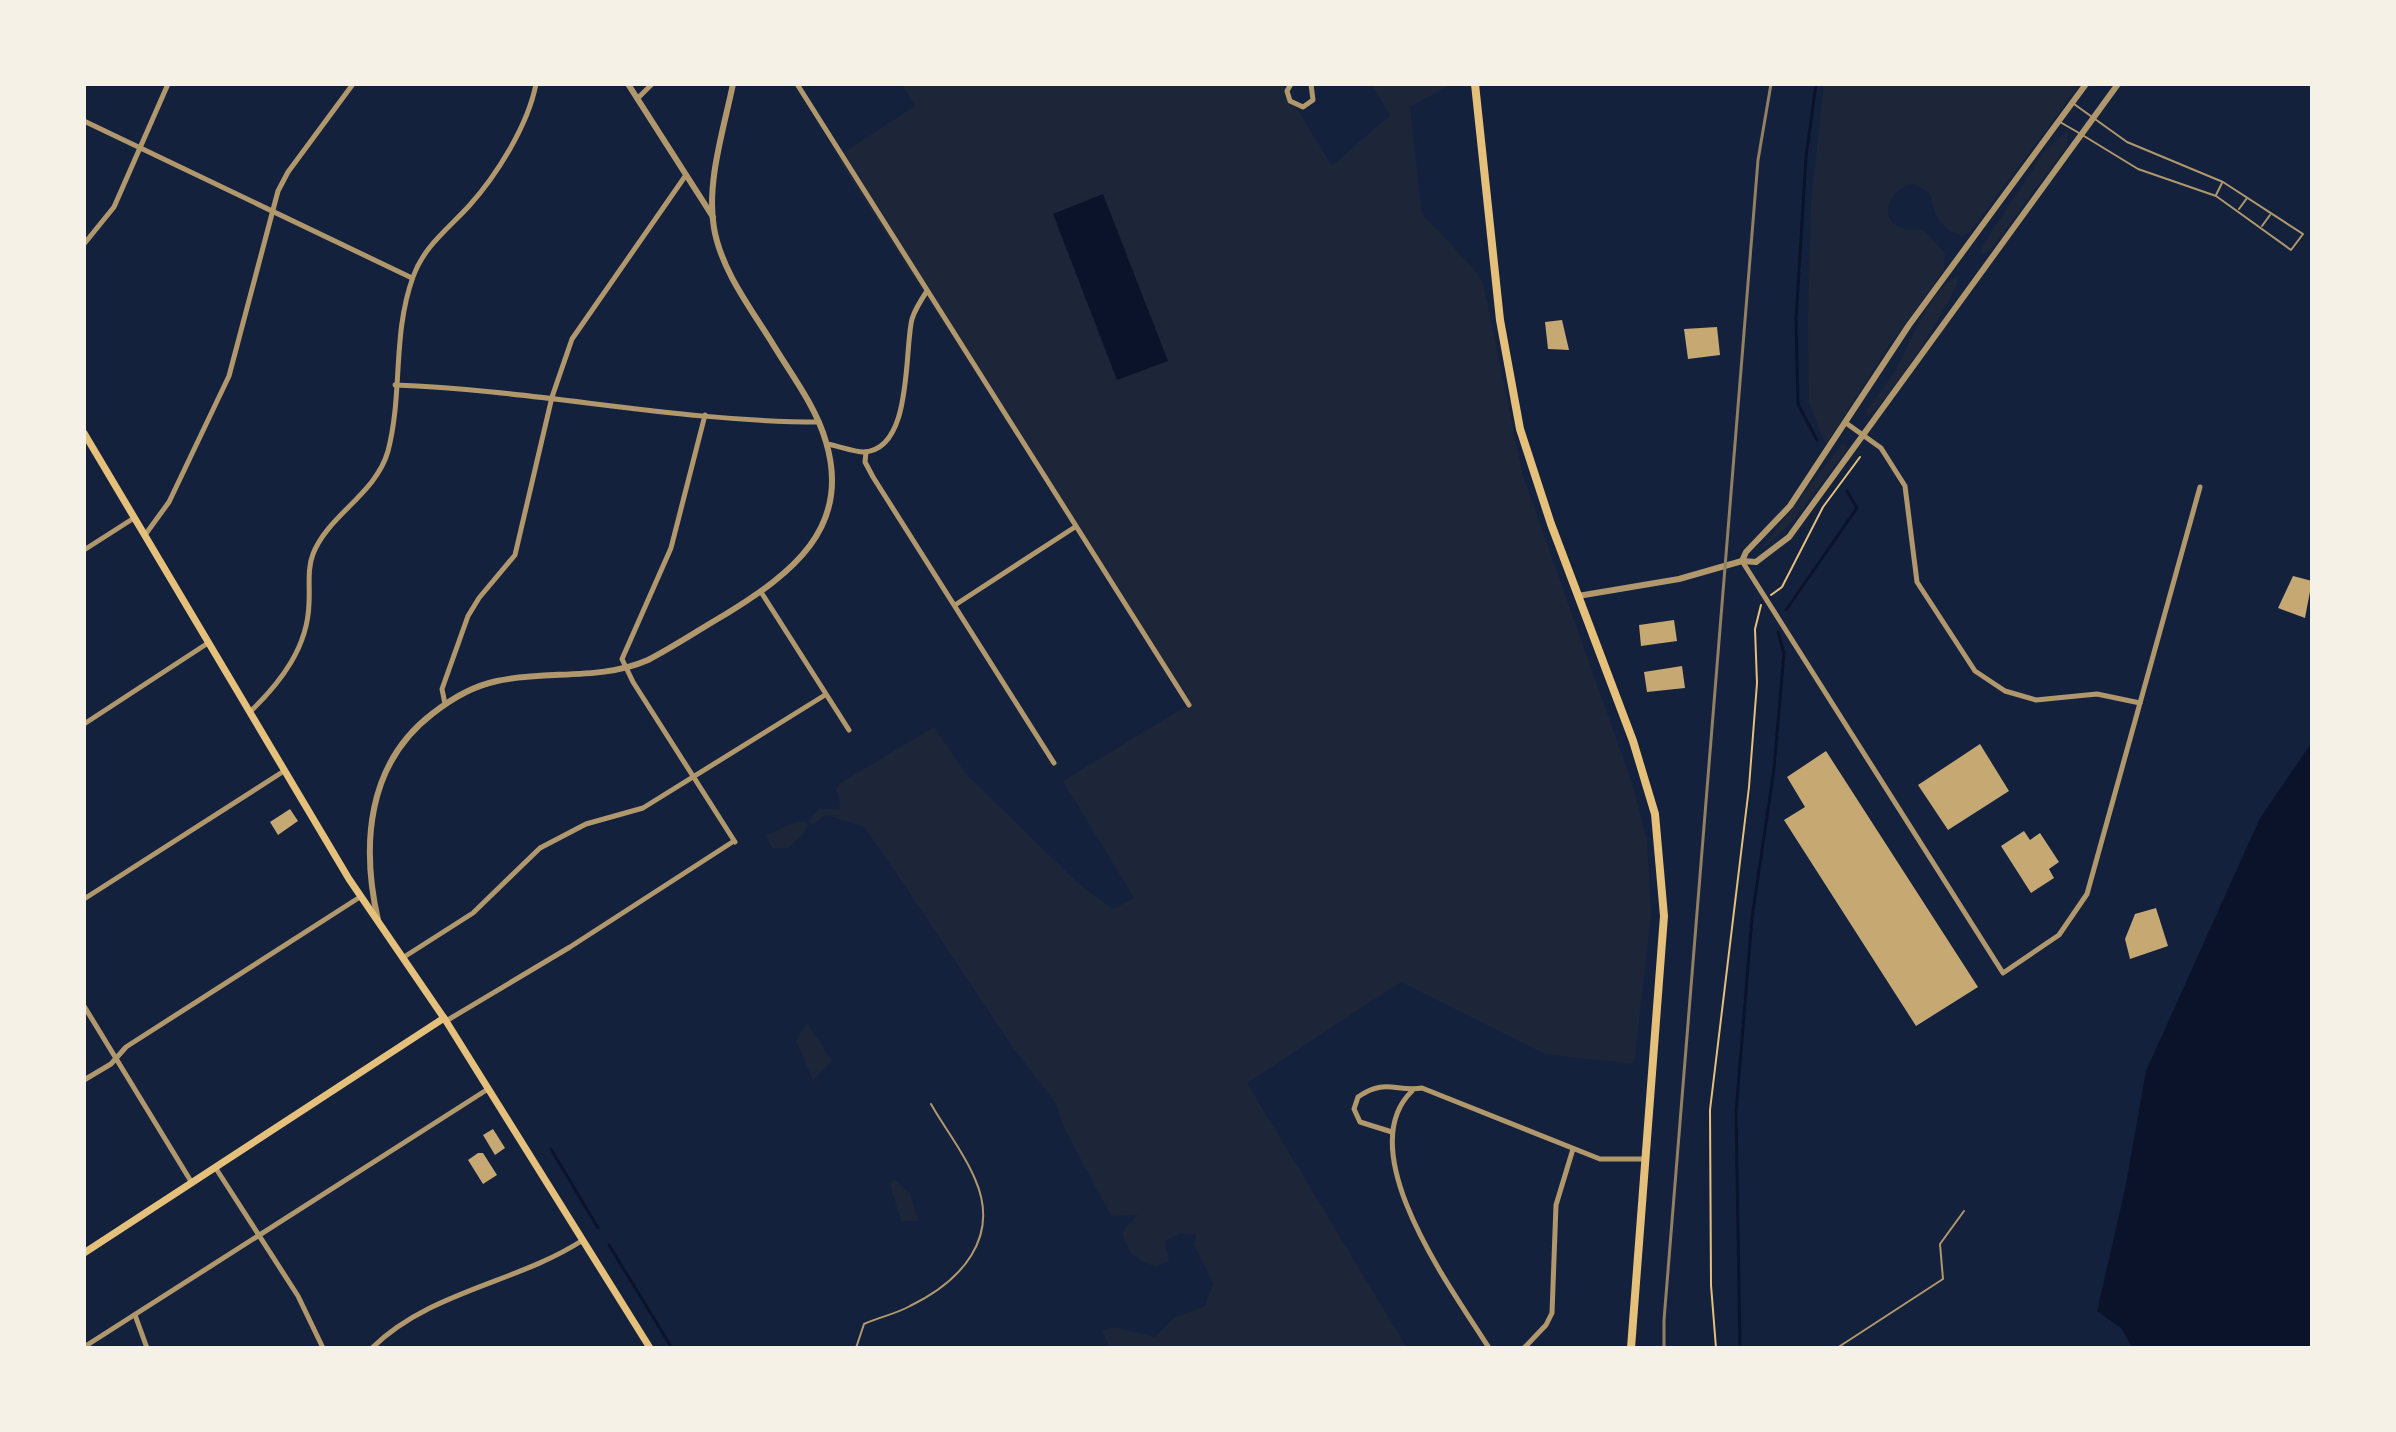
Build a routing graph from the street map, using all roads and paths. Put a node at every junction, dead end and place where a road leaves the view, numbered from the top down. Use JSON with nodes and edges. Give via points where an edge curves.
{"nodes":[{"id":1,"x":168,"y":84,"type":"edge"},
{"id":2,"x":353,"y":84,"type":"edge"},
{"id":3,"x":536,"y":84,"type":"edge"},
{"id":4,"x":628,"y":84,"type":"edge"},
{"id":5,"x":652,"y":84,"type":"edge"},
{"id":6,"x":733,"y":84,"type":"edge"},
{"id":7,"x":797,"y":84,"type":"edge"},
{"id":8,"x":1291,"y":84,"type":"edge"},
{"id":9,"x":1311,"y":84,"type":"edge"},
{"id":10,"x":1475,"y":84,"type":"edge"},
{"id":11,"x":2086,"y":84,"type":"edge"},
{"id":12,"x":2118,"y":84,"type":"edge"},
{"id":13,"x":637,"y":99,"type":"junction"},
{"id":14,"x":2073,"y":103,"type":"junction"},
{"id":15,"x":2093,"y":117,"type":"junction"},
{"id":16,"x":84,"y":121,"type":"edge"},
{"id":17,"x":2059,"y":122,"type":"junction"},
{"id":18,"x":2082,"y":134,"type":"junction"},
{"id":19,"x":142,"y":150,"type":"junction"},
{"id":20,"x":686,"y":175,"type":"junction"},
{"id":21,"x":2223,"y":182,"type":"junction"},
{"id":22,"x":2216,"y":196,"type":"junction"},
{"id":23,"x":2247,"y":197,"type":"junction"},
{"id":24,"x":2238,"y":210,"type":"junction"},
{"id":25,"x":271,"y":211,"type":"junction"},
{"id":26,"x":2271,"y":214,"type":"junction"},
{"id":27,"x":713,"y":217,"type":"junction"},
{"id":28,"x":2262,"y":227,"type":"junction"},
{"id":29,"x":84,"y":244,"type":"edge"},
{"id":30,"x":412,"y":278,"type":"junction"},
{"id":31,"x":927,"y":291,"type":"junction"},
{"id":32,"x":395,"y":385,"type":"junction"},
{"id":33,"x":552,"y":397,"type":"junction"},
{"id":34,"x":705,"y":415,"type":"junction"},
{"id":35,"x":819,"y":422,"type":"junction"},
{"id":36,"x":1846,"y":423,"type":"junction"},
{"id":37,"x":84,"y":433,"type":"edge"},
{"id":38,"x":1862,"y":435,"type":"junction"},
{"id":39,"x":827,"y":444,"type":"junction"},
{"id":40,"x":866,"y":452,"type":"junction"},
{"id":41,"x":1860,"y":457,"type":"dead end"},
{"id":42,"x":2200,"y":487,"type":"dead end"},
{"id":43,"x":134,"y":518,"type":"junction"},
{"id":44,"x":1075,"y":527,"type":"junction"},
{"id":45,"x":145,"y":536,"type":"junction"},
{"id":46,"x":84,"y":550,"type":"edge"},
{"id":47,"x":1742,"y":561,"type":"junction"},
{"id":48,"x":761,"y":592,"type":"junction"},
{"id":49,"x":1578,"y":596,"type":"junction"},
{"id":50,"x":1766,"y":599,"type":"junction"},
{"id":51,"x":955,"y":605,"type":"junction"},
{"id":52,"x":208,"y":643,"type":"junction"},
{"id":53,"x":628,"y":669,"type":"junction"},
{"id":54,"x":825,"y":695,"type":"junction"},
{"id":55,"x":2140,"y":703,"type":"junction"},
{"id":56,"x":445,"y":704,"type":"junction"},
{"id":57,"x":1189,"y":705,"type":"dead end"},
{"id":58,"x":249,"y":713,"type":"junction"},
{"id":59,"x":84,"y":724,"type":"edge"},
{"id":60,"x":849,"y":730,"type":"dead end"},
{"id":61,"x":1054,"y":763,"type":"dead end"},
{"id":62,"x":284,"y":771,"type":"junction"},
{"id":63,"x":693,"y":777,"type":"junction"},
{"id":64,"x":360,"y":897,"type":"junction"},
{"id":65,"x":84,"y":899,"type":"edge"},
{"id":66,"x":379,"y":923,"type":"junction"},
{"id":67,"x":404,"y":957,"type":"junction"},
{"id":68,"x":84,"y":1006,"type":"edge"},
{"id":69,"x":445,"y":1020,"type":"junction"},
{"id":70,"x":116,"y":1059,"type":"junction"},
{"id":71,"x":84,"y":1080,"type":"edge"},
{"id":72,"x":489,"y":1089,"type":"junction"},
{"id":73,"x":1413,"y":1091,"type":"junction"},
{"id":74,"x":931,"y":1104,"type":"dead end"},
{"id":75,"x":1392,"y":1132,"type":"junction"},
{"id":76,"x":1573,"y":1149,"type":"junction"},
{"id":77,"x":1645,"y":1159,"type":"junction"},
{"id":78,"x":214,"y":1166,"type":"junction"},
{"id":79,"x":193,"y":1183,"type":"junction"},
{"id":80,"x":1964,"y":1211,"type":"dead end"},
{"id":81,"x":259,"y":1236,"type":"junction"},
{"id":82,"x":583,"y":1240,"type":"junction"},
{"id":83,"x":84,"y":1253,"type":"edge"},
{"id":84,"x":135,"y":1315,"type":"junction"},
{"id":85,"x":84,"y":1347,"type":"edge"},
{"id":86,"x":147,"y":1348,"type":"edge"},
{"id":87,"x":324,"y":1348,"type":"edge"},
{"id":88,"x":372,"y":1348,"type":"edge"},
{"id":89,"x":650,"y":1348,"type":"edge"},
{"id":90,"x":856,"y":1348,"type":"edge"},
{"id":91,"x":1489,"y":1348,"type":"edge"},
{"id":92,"x":1524,"y":1348,"type":"edge"},
{"id":93,"x":1631,"y":1348,"type":"edge"},
{"id":94,"x":1716,"y":1348,"type":"edge"},
{"id":95,"x":1837,"y":1348,"type":"edge"}],
"edges":[{"from":1,"to":19,"type":"street"},
{"from":2,"to":25,"type":"street","via":[[288,172]]},
{"from":3,"to":30,"type":"street","via":[[523,120],[488,182],[433,242]]},
{"from":4,"to":13,"type":"street"},
{"from":5,"to":13,"type":"street"},
{"from":6,"to":27,"type":"street"},
{"from":7,"to":31,"type":"street"},
{"from":8,"to":9,"type":"street","via":[[1290,101],[1303,107],[1313,100]]},
{"from":10,"to":49,"type":"main road","via":[[1509,379],[1530,461]]},
{"from":11,"to":14,"type":"street"},
{"from":12,"to":15,"type":"street"},
{"from":13,"to":20,"type":"street"},
{"from":14,"to":15,"type":"lane"},
{"from":14,"to":17,"type":"street"},
{"from":15,"to":18,"type":"street"},
{"from":15,"to":21,"type":"lane","via":[[2147,153]]},
{"from":16,"to":19,"type":"street"},
{"from":17,"to":18,"type":"lane"},
{"from":17,"to":36,"type":"street","via":[[1909,325]]},
{"from":18,"to":22,"type":"lane","via":[[2138,169]]},
{"from":18,"to":38,"type":"street"},
{"from":19,"to":25,"type":"street"},
{"from":19,"to":29,"type":"street","via":[[114,207]]},
{"from":20,"to":27,"type":"street"},
{"from":20,"to":33,"type":"street","via":[[572,339]]},
{"from":21,"to":22,"type":"lane"},
{"from":21,"to":23,"type":"lane"},
{"from":22,"to":24,"type":"lane"},
{"from":23,"to":24,"type":"lane"},
{"from":23,"to":26,"type":"lane"},
{"from":24,"to":28,"type":"lane"},
{"from":25,"to":30,"type":"street"},
{"from":25,"to":45,"type":"street","via":[[229,376],[169,502]]},
{"from":26,"to":28,"type":"lane"},
{"from":26,"to":28,"type":"lane","via":[[2303,234],[2291,250]]},
{"from":27,"to":35,"type":"street","via":[[726,267]]},
{"from":30,"to":32,"type":"street","via":[[398,337]]},
{"from":31,"to":40,"type":"street","via":[[912,318],[898,422],[882,443]]},
{"from":31,"to":44,"type":"street"},
{"from":32,"to":33,"type":"street"},
{"from":32,"to":58,"type":"street","via":[[385,459],[313,552],[302,644]]},
{"from":33,"to":34,"type":"street"},
{"from":33,"to":56,"type":"street","via":[[515,555],[468,616],[442,689]]},
{"from":34,"to":35,"type":"street"},
{"from":34,"to":53,"type":"street","via":[[671,548],[622,656]]},
{"from":35,"to":39,"type":"street"},
{"from":36,"to":38,"type":"street"},
{"from":36,"to":47,"type":"street","via":[[1790,506]]},
{"from":37,"to":43,"type":"main road"},
{"from":38,"to":47,"type":"street","via":[[1789,537],[1756,562]]},
{"from":38,"to":55,"type":"street","via":[[1881,448],[1905,486],[1917,582],[1975,671],[2005,691],[2036,700],[2097,694]]},
{"from":39,"to":40,"type":"street"},
{"from":39,"to":48,"type":"street","via":[[831,488],[819,531],[797,564]]},
{"from":40,"to":51,"type":"street","via":[[873,477]]},
{"from":41,"to":50,"type":"path","via":[[1823,507],[1782,587]]},
{"from":42,"to":55,"type":"street"},
{"from":43,"to":45,"type":"main road"},
{"from":43,"to":46,"type":"street"},
{"from":44,"to":51,"type":"street"},
{"from":44,"to":57,"type":"street"},
{"from":45,"to":52,"type":"main road"},
{"from":47,"to":49,"type":"street","via":[[1679,579]]},
{"from":47,"to":50,"type":"street"},
{"from":48,"to":53,"type":"street"},
{"from":48,"to":54,"type":"street"},
{"from":49,"to":77,"type":"main road","via":[[1655,814],[1664,916]]},
{"from":50,"to":55,"type":"street","via":[[2003,973],[2059,935],[2087,894]]},
{"from":50,"to":94,"type":"path","via":[[1756,616],[1749,787],[1710,1110]]},
{"from":51,"to":61,"type":"street"},
{"from":52,"to":58,"type":"main road"},
{"from":52,"to":59,"type":"street"},
{"from":53,"to":56,"type":"street","via":[[498,681]]},
{"from":53,"to":63,"type":"street"},
{"from":54,"to":60,"type":"street"},
{"from":54,"to":63,"type":"street"},
{"from":56,"to":66,"type":"street","via":[[406,739],[375,796],[369,853]]},
{"from":58,"to":62,"type":"main road"},
{"from":62,"to":64,"type":"main road"},
{"from":62,"to":65,"type":"street"},
{"from":63,"to":67,"type":"street","via":[[643,808],[586,824],[540,848],[473,913]]},
{"from":63,"to":69,"type":"street","via":[[734,841]]},
{"from":64,"to":66,"type":"main road"},
{"from":64,"to":70,"type":"street","via":[[126,1047]]},
{"from":66,"to":67,"type":"main road"},
{"from":67,"to":69,"type":"main road"},
{"from":68,"to":70,"type":"street"},
{"from":69,"to":72,"type":"main road"},
{"from":69,"to":78,"type":"main road"},
{"from":70,"to":71,"type":"street"},
{"from":70,"to":79,"type":"street"},
{"from":72,"to":81,"type":"street"},
{"from":72,"to":82,"type":"main road"},
{"from":73,"to":75,"type":"street","via":[[1399,1106]]},
{"from":73,"to":75,"type":"street","via":[[1381,1085],[1355,1100],[1360,1122]]},
{"from":73,"to":76,"type":"street","via":[[1434,1092]]},
{"from":74,"to":90,"type":"lane","via":[[977,1183],[983,1215],[980,1243],[948,1284],[907,1308],[864,1324]]},
{"from":75,"to":91,"type":"street","via":[[1411,1221]]},
{"from":76,"to":77,"type":"street","via":[[1608,1161]]},
{"from":76,"to":92,"type":"street","via":[[1556,1205],[1552,1313]]},
{"from":77,"to":93,"type":"main road"},
{"from":78,"to":79,"type":"main road"},
{"from":78,"to":81,"type":"street"},
{"from":79,"to":83,"type":"main road"},
{"from":80,"to":95,"type":"lane","via":[[1940,1244],[1943,1279]]},
{"from":81,"to":84,"type":"street"},
{"from":81,"to":87,"type":"street"},
{"from":82,"to":88,"type":"street","via":[[442,1303]]},
{"from":82,"to":89,"type":"main road"},
{"from":84,"to":85,"type":"street"},
{"from":84,"to":86,"type":"street"}]}
